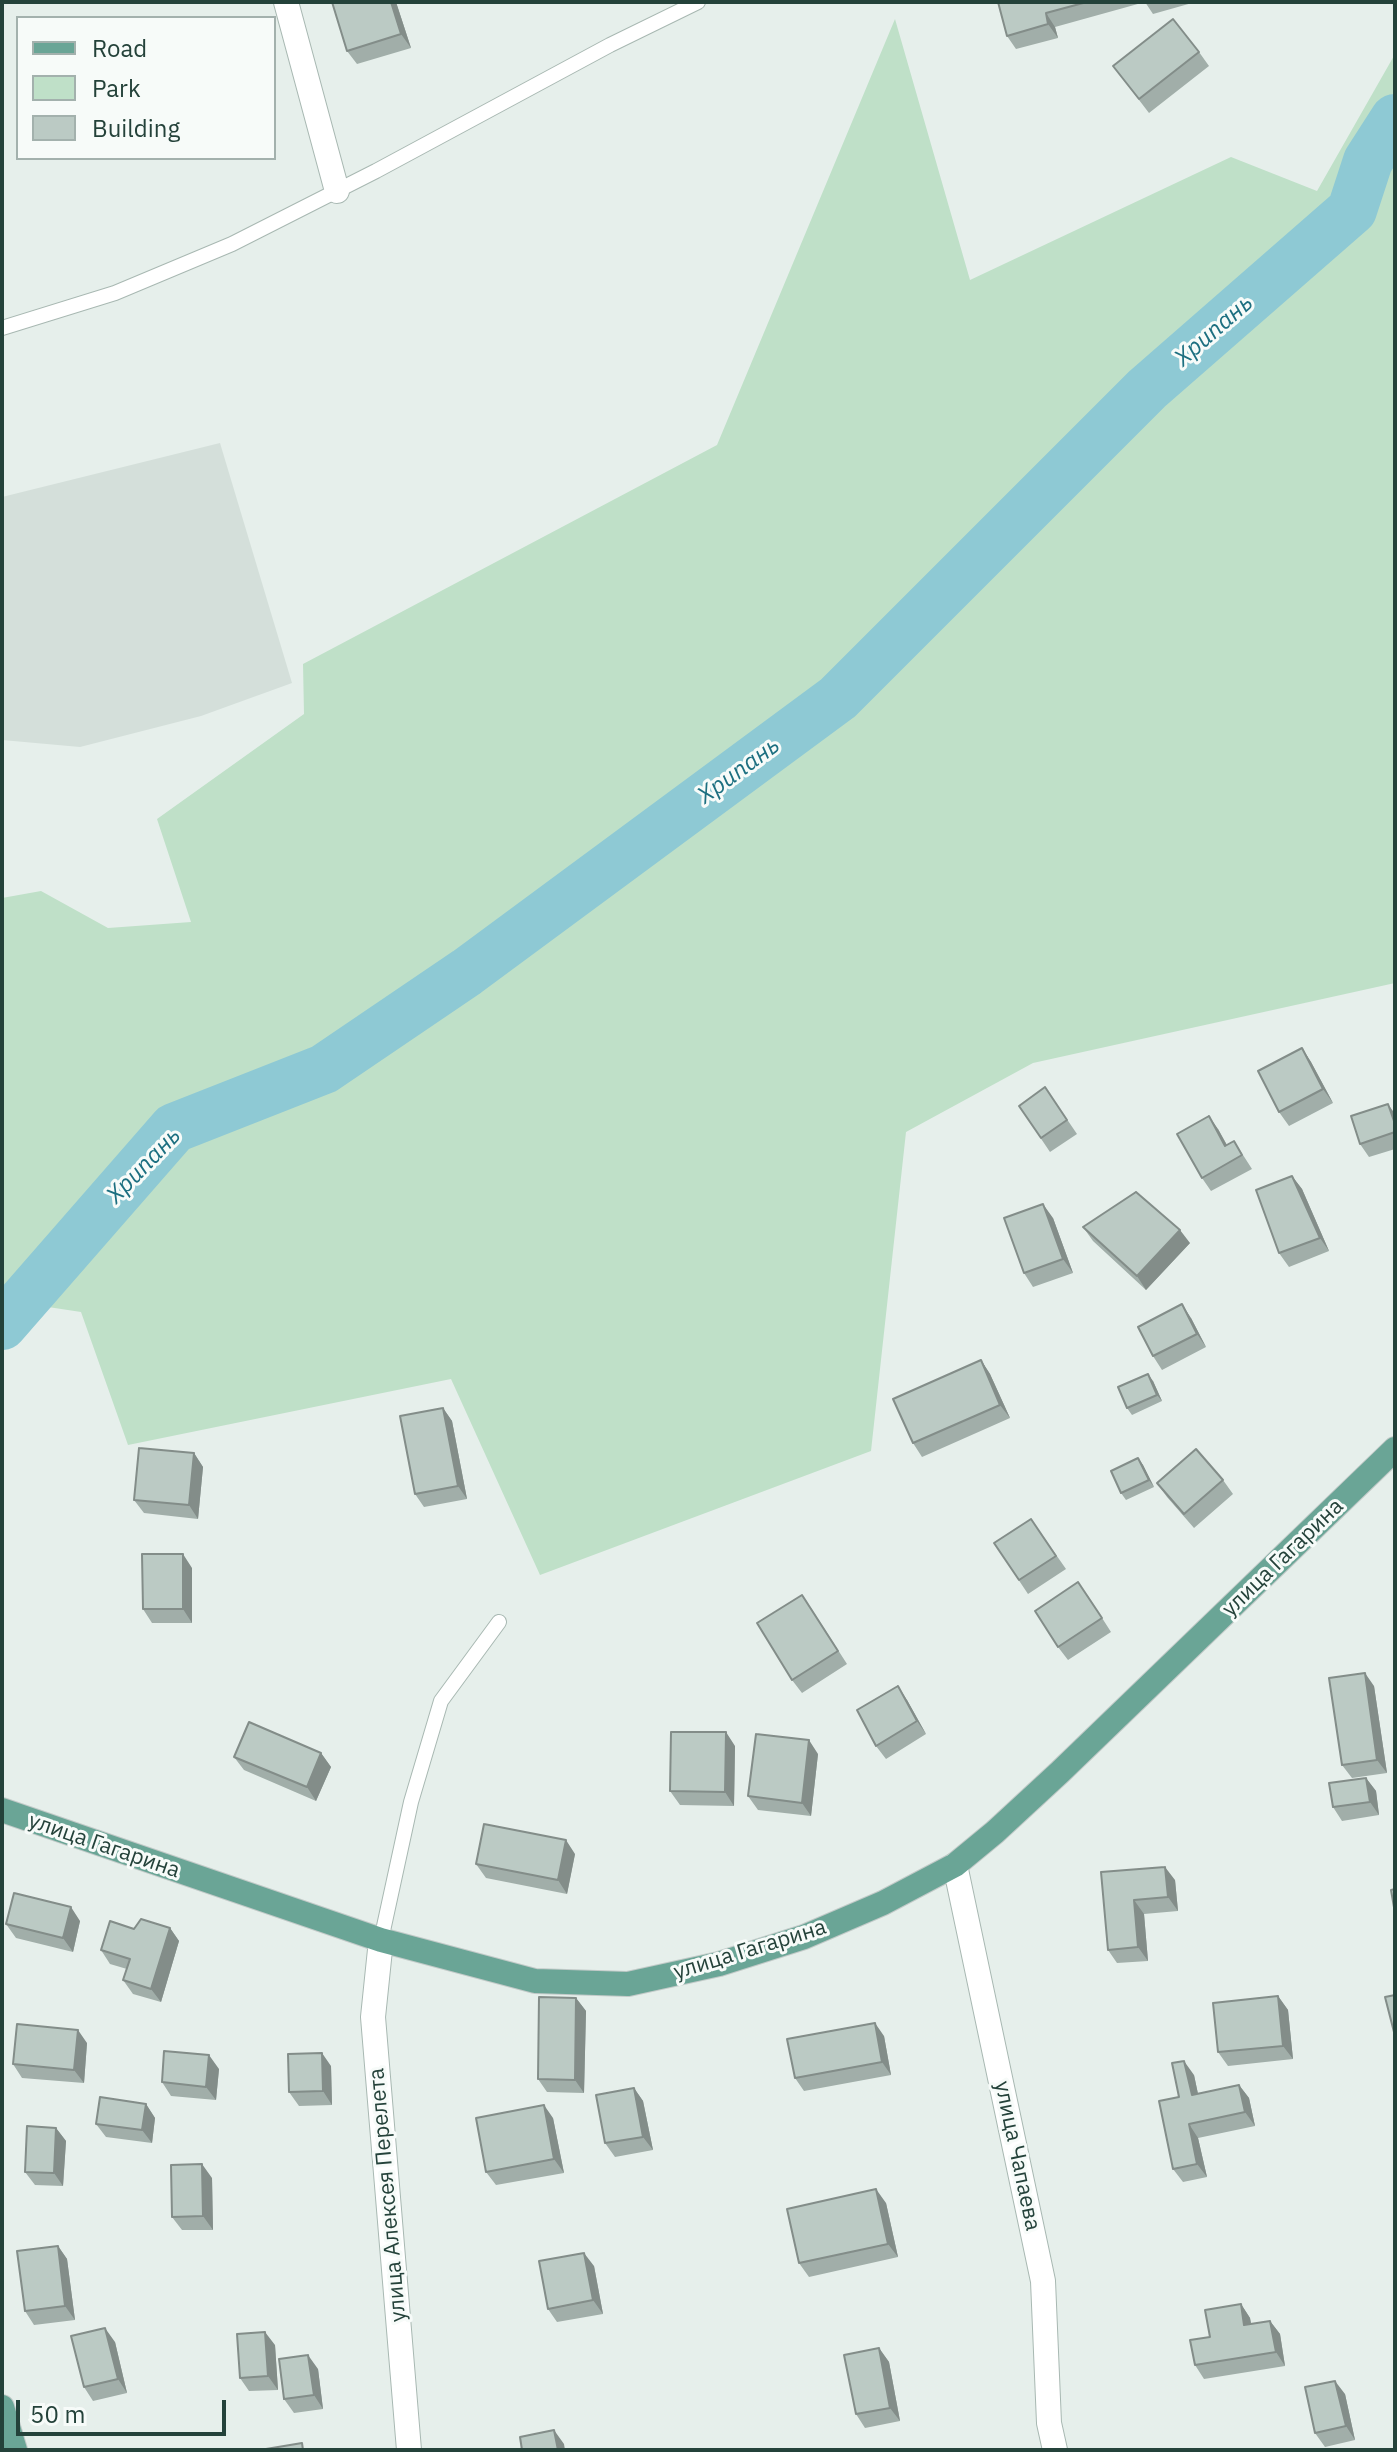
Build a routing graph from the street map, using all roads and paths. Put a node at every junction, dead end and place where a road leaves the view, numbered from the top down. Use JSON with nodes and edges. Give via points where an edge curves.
{"nodes":[{"id":1,"x":286,"y":2,"type":"edge"},
{"id":2,"x":698,"y":2,"type":"edge"},
{"id":3,"x":337,"y":191,"type":"junction"},
{"id":4,"x":2,"y":328,"type":"edge"},
{"id":5,"x":1395,"y":1449,"type":"edge"},
{"id":6,"x":499,"y":1622,"type":"dead end"},
{"id":7,"x":2,"y":1810,"type":"edge"},
{"id":8,"x":955,"y":1865,"type":"junction"},
{"id":9,"x":381,"y":1940,"type":"junction"},
{"id":10,"x":2,"y":2407,"type":"edge"},
{"id":11,"x":15,"y":2450,"type":"edge"},
{"id":12,"x":409,"y":2450,"type":"edge"},
{"id":13,"x":1055,"y":2450,"type":"edge"}],
"edges":[{"from":1,"to":3,"type":"street"},
{"from":2,"to":3,"type":"lane"},
{"from":3,"to":4,"type":"lane","via":[[232,244],[115,293]]},
{"from":5,"to":8,"type":"main road","name":"улица Гагарина","via":[[1060,1772]]},
{"from":6,"to":9,"type":"lane","via":[[441,1701],[411,1802]]},
{"from":7,"to":9,"type":"main road","name":"улица Гагарина"},
{"from":8,"to":9,"type":"main road","name":"улица Гагарина","via":[[804,1937],[719,1964],[628,1984],[535,1981]]},
{"from":8,"to":13,"type":"street","name":"улица Чапаева","via":[[1043,2281],[1049,2423]]},
{"from":9,"to":12,"type":"street","name":"улица Алексея Перелета","via":[[373,2017]]},
{"from":10,"to":11,"type":"main road"}]}
